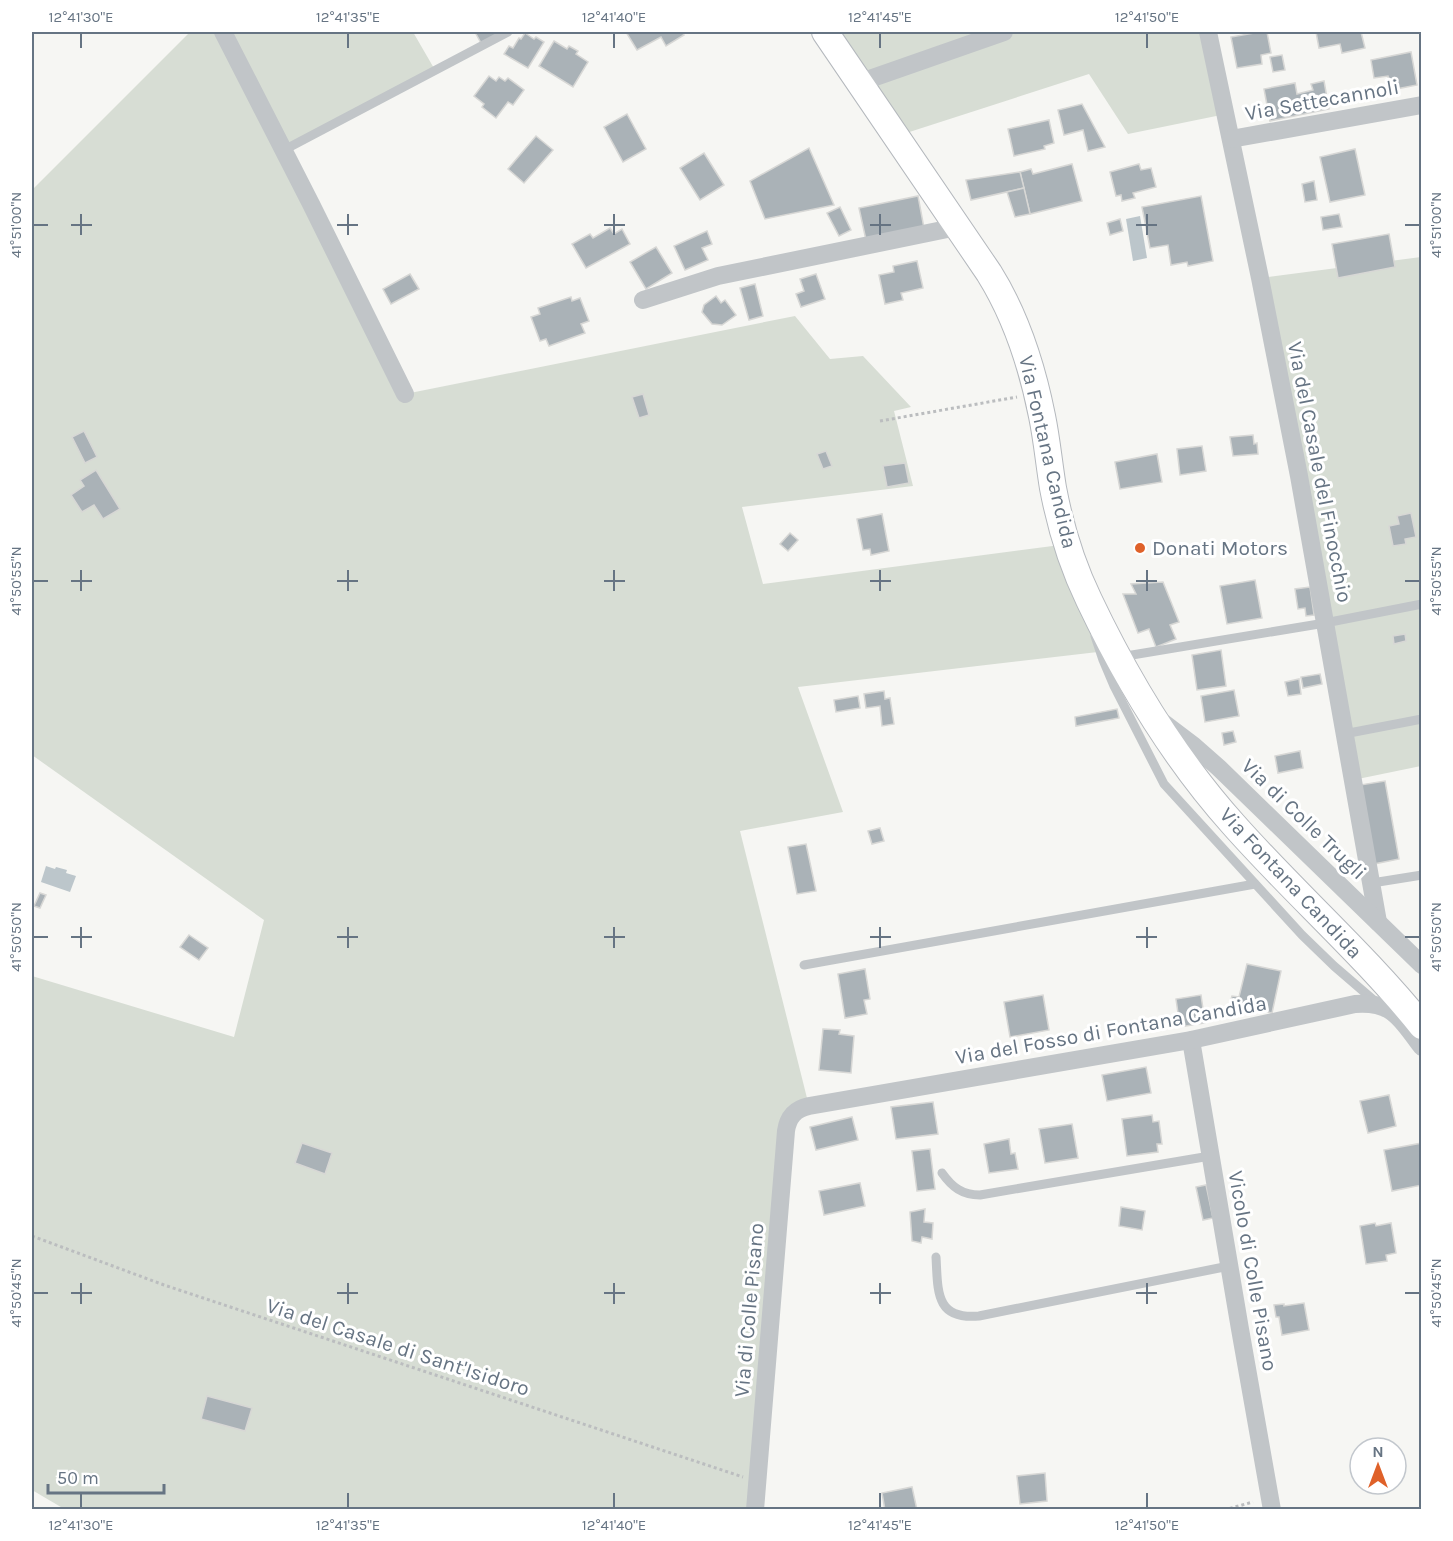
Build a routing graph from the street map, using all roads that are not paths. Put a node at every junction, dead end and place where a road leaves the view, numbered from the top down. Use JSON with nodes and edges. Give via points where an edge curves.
{"nodes":[{"id":1,"x":224,"y":32,"type":"edge"},
{"id":2,"x":508,"y":32,"type":"edge"},
{"id":3,"x":825,"y":32,"type":"edge"},
{"id":4,"x":1004,"y":32,"type":"edge"},
{"id":5,"x":1208,"y":32,"type":"edge"},
{"id":6,"x":861,"y":82,"type":"junction"},
{"id":7,"x":1422,"y":105,"type":"edge"},
{"id":8,"x":1231,"y":140,"type":"junction"},
{"id":9,"x":284,"y":150,"type":"junction"},
{"id":10,"x":957,"y":227,"type":"junction"},
{"id":11,"x":643,"y":300,"type":"dead end"},
{"id":12,"x":405,"y":394,"type":"dead end"},
{"id":13,"x":1088,"y":598,"type":"junction"},
{"id":14,"x":1422,"y":604,"type":"edge"},
{"id":15,"x":1325,"y":623,"type":"junction"},
{"id":16,"x":1118,"y":657,"type":"junction"},
{"id":17,"x":1149,"y":712,"type":"junction"},
{"id":18,"x":1422,"y":719,"type":"edge"},
{"id":19,"x":1344,"y":734,"type":"junction"},
{"id":20,"x":1422,"y":875,"type":"edge"},
{"id":21,"x":1372,"y":883,"type":"junction"},
{"id":22,"x":1255,"y":884,"type":"junction"},
{"id":23,"x":1378,"y":922,"type":"junction"},
{"id":24,"x":1418,"y":963,"type":"edge"},
{"id":25,"x":804,"y":965,"type":"dead end"},
{"id":26,"x":1380,"y":1005,"type":"junction"},
{"id":27,"x":1422,"y":1026,"type":"edge"},
{"id":28,"x":1191,"y":1040,"type":"junction"},
{"id":29,"x":1422,"y":1047,"type":"edge"},
{"id":30,"x":792,"y":1114,"type":"joint"},
{"id":31,"x":1210,"y":1156,"type":"junction"},
{"id":32,"x":942,"y":1173,"type":"dead end"},
{"id":33,"x":936,"y":1257,"type":"dead end"},
{"id":34,"x":1229,"y":1266,"type":"junction"},
{"id":35,"x":1271,"y":1504,"type":"edge"},
{"id":36,"x":755,"y":1509,"type":"edge"}],
"edges":[{"from":1,"to":9,"type":"street"},
{"from":2,"to":9,"type":"lane"},
{"from":3,"to":6,"type":"main road","name":"Via Fontana Candida"},
{"from":4,"to":6,"type":"street"},
{"from":5,"to":8,"type":"street","name":"Via del Casale del Finocchio"},
{"from":6,"to":10,"type":"main road","name":"Via Fontana Candida"},
{"from":7,"to":8,"type":"street","name":"Via Settecannoli"},
{"from":8,"to":15,"type":"street","name":"Via del Casale del Finocchio"},
{"from":9,"to":12,"type":"street"},
{"from":10,"to":11,"type":"street","via":[[718,276]]},
{"from":10,"to":13,"type":"main road","name":"Via Fontana Candida","via":[[1004,299],[1025,351],[1043,418],[1056,500]]},
{"from":13,"to":16,"type":"main road","name":"Via Fontana Candida"},
{"from":13,"to":22,"type":"lane","via":[[1092,625],[1108,673],[1162,779]]},
{"from":14,"to":15,"type":"lane"},
{"from":15,"to":16,"type":"lane"},
{"from":15,"to":19,"type":"street","name":"Via del Casale del Finocchio"},
{"from":16,"to":17,"type":"main road","name":"Via Fontana Candida"},
{"from":17,"to":23,"type":"street","name":"Via di Colle Trugli","via":[[1219,768]]},
{"from":17,"to":27,"type":"main road","name":"Via Fontana Candida","via":[[1225,815]]},
{"from":18,"to":19,"type":"lane"},
{"from":19,"to":21,"type":"street","name":"Via del Casale del Finocchio"},
{"from":20,"to":21,"type":"lane"},
{"from":21,"to":23,"type":"street","name":"Via del Casale del Finocchio"},
{"from":22,"to":25,"type":"lane"},
{"from":22,"to":26,"type":"lane","via":[[1314,948]]},
{"from":23,"to":24,"type":"street","name":"Via di Colle Trugli"},
{"from":26,"to":28,"type":"street","name":"Via del Fosso di Fontana Candida","via":[[1355,1004]]},
{"from":26,"to":29,"type":"street","via":[[1393,1011]]},
{"from":28,"to":30,"type":"street","name":"Via del Fosso di Fontana Candida","via":[[809,1106]]},
{"from":28,"to":31,"type":"street","name":"Vicolo di Colle Pisano"},
{"from":30,"to":36,"type":"street","name":"Via di Colle Pisano","via":[[786,1131]]},
{"from":31,"to":32,"type":"lane","via":[[980,1195],[960,1191]]},
{"from":31,"to":34,"type":"street","name":"Vicolo di Colle Pisano"},
{"from":33,"to":34,"type":"lane","via":[[943,1304],[949,1311],[965,1316]]},
{"from":34,"to":35,"type":"street","name":"Vicolo di Colle Pisano"}]}
